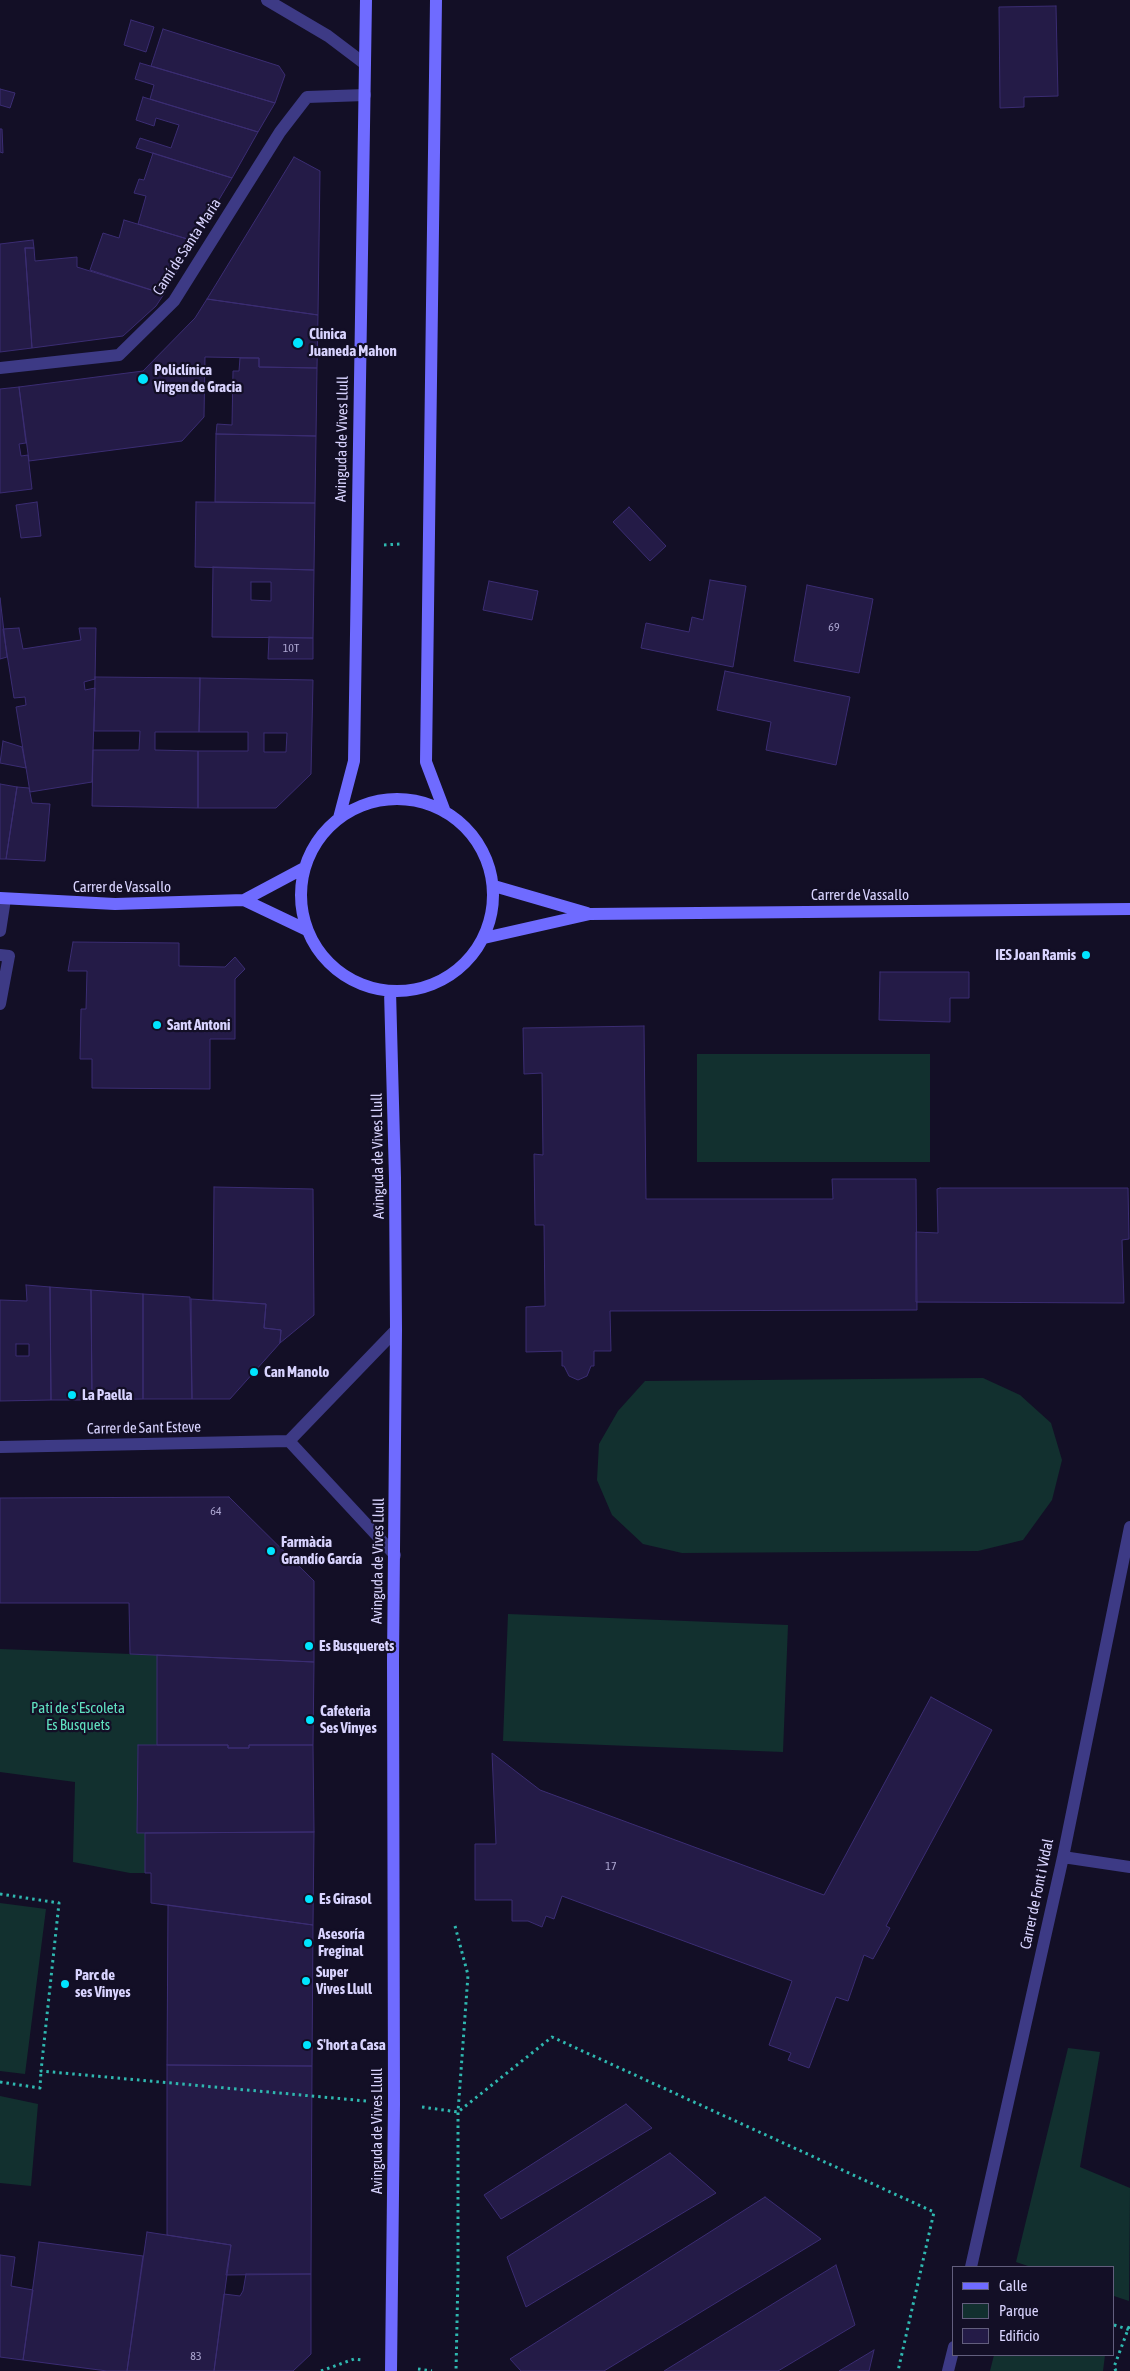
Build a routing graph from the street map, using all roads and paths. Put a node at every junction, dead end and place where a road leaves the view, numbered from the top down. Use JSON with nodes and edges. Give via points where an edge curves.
{"nodes":[{"id":1,"x":267,"y":0,"type":"edge"},
{"id":2,"x":366,"y":0,"type":"edge"},
{"id":3,"x":436,"y":0,"type":"edge"},
{"id":4,"x":365,"y":64,"type":"junction"},
{"id":5,"x":364,"y":95,"type":"junction"},
{"id":6,"x":0,"y":368,"type":"edge"},
{"id":7,"x":430,"y":540,"type":"junction"},
{"id":8,"x":356,"y":548,"type":"junction"},
{"id":9,"x":445,"y":812,"type":"junction"},
{"id":10,"x":339,"y":818,"type":"junction"},
{"id":11,"x":304,"y":868,"type":"junction"},
{"id":12,"x":494,"y":886,"type":"junction"},
{"id":13,"x":2,"y":898,"type":"edge"},
{"id":14,"x":244,"y":900,"type":"junction"},
{"id":15,"x":1130,"y":909,"type":"edge"},
{"id":16,"x":590,"y":914,"type":"junction"},
{"id":17,"x":0,"y":930,"type":"edge"},
{"id":18,"x":307,"y":930,"type":"junction"},
{"id":19,"x":484,"y":938,"type":"junction"},
{"id":20,"x":0,"y":955,"type":"edge"},
{"id":21,"x":390,"y":991,"type":"junction"},
{"id":22,"x":0,"y":1004,"type":"edge"},
{"id":23,"x":396,"y":1330,"type":"junction"},
{"id":24,"x":289,"y":1441,"type":"junction"},
{"id":25,"x":0,"y":1447,"type":"edge"},
{"id":26,"x":1130,"y":1527,"type":"edge"},
{"id":27,"x":395,"y":1555,"type":"junction"},
{"id":28,"x":1063,"y":1857,"type":"junction"},
{"id":29,"x":1130,"y":1867,"type":"edge"},
{"id":30,"x":0,"y":1894,"type":"edge"},
{"id":31,"x":455,"y":1926,"type":"dead end"},
{"id":32,"x":41,"y":2071,"type":"junction"},
{"id":33,"x":0,"y":2082,"type":"edge"},
{"id":34,"x":376,"y":2102,"type":"dead end"},
{"id":35,"x":414,"y":2106,"type":"dead end"},
{"id":36,"x":458,"y":2112,"type":"junction"},
{"id":37,"x":972,"y":2266,"type":"edge"},
{"id":38,"x":1130,"y":2324,"type":"edge"},
{"id":39,"x":1115,"y":2325,"type":"edge"},
{"id":40,"x":1129,"y":2330,"type":"edge"},
{"id":41,"x":952,"y":2355,"type":"edge"},
{"id":42,"x":367,"y":2361,"type":"dead end"},
{"id":43,"x":321,"y":2371,"type":"edge"},
{"id":44,"x":392,"y":2371,"type":"edge"},
{"id":45,"x":456,"y":2371,"type":"edge"},
{"id":46,"x":898,"y":2371,"type":"edge"},
{"id":47,"x":948,"y":2371,"type":"edge"},
{"id":48,"x":1116,"y":2371,"type":"edge"}],
"edges":[{"from":1,"to":4,"type":"street","via":[[328,36]]},
{"from":2,"to":4,"type":"street","name":"Avinguda de Vives Llull"},
{"from":3,"to":7,"type":"street"},
{"from":4,"to":5,"type":"street","name":"Avinguda de Vives Llull"},
{"from":5,"to":6,"type":"street","name":"Camí de Santa Maria","via":[[307,97],[280,132],[174,301],[119,355]]},
{"from":5,"to":8,"type":"street","name":"Avinguda de Vives Llull"},
{"from":7,"to":8,"type":"path"},
{"from":7,"to":9,"type":"street","via":[[426,762]]},
{"from":8,"to":10,"type":"street","name":"Avinguda de Vives Llull","via":[[354,761]]},
{"from":9,"to":10,"type":"street","via":[[410,800],[373,802]]},
{"from":9,"to":12,"type":"street","via":[[469,830],[486,856]]},
{"from":10,"to":11,"type":"street","via":[[318,840]]},
{"from":11,"to":14,"type":"street"},
{"from":11,"to":18,"type":"street","via":[[301,899]]},
{"from":12,"to":16,"type":"street","name":"Carrer de Vassallo"},
{"from":12,"to":19,"type":"street","via":[[493,912]]},
{"from":13,"to":14,"type":"street","name":"Carrer de Vassallo","via":[[115,904]]},
{"from":13,"to":17,"type":"street"},
{"from":14,"to":18,"type":"street"},
{"from":15,"to":16,"type":"street","name":"Carrer de Vassallo"},
{"from":16,"to":19,"type":"street","name":"Carrer de Vassallo"},
{"from":18,"to":21,"type":"street","via":[[321,954],[340,973],[364,986]]},
{"from":19,"to":21,"type":"street","via":[[472,957],[455,973],[436,984],[414,991]]},
{"from":20,"to":22,"type":"street","via":[[9,956]]},
{"from":21,"to":23,"type":"street","name":"Avinguda de Vives Llull"},
{"from":23,"to":24,"type":"street"},
{"from":23,"to":27,"type":"street","name":"Avinguda de Vives Llull"},
{"from":24,"to":25,"type":"street","name":"Carrer de Sant Esteve"},
{"from":24,"to":27,"type":"street"},
{"from":26,"to":28,"type":"street","name":"Carrer de Font i Vidal"},
{"from":27,"to":44,"type":"street","name":"Avinguda de Vives Llull","via":[[392,1660]]},
{"from":28,"to":29,"type":"street"},
{"from":28,"to":37,"type":"street","name":"Carrer de Font i Vidal"},
{"from":30,"to":32,"type":"path","via":[[59,1903]]},
{"from":31,"to":36,"type":"path","via":[[468,1975]]},
{"from":32,"to":33,"type":"path","via":[[40,2088]]},
{"from":32,"to":34,"type":"path"},
{"from":35,"to":36,"type":"path"},
{"from":36,"to":45,"type":"path"},
{"from":36,"to":46,"type":"path","via":[[552,2037],[934,2212]]},
{"from":38,"to":40,"type":"path"},
{"from":39,"to":40,"type":"path"},
{"from":40,"to":48,"type":"path","via":[[1114,2367]]},
{"from":41,"to":47,"type":"street"},
{"from":42,"to":43,"type":"path","via":[[354,2359]]}]}
